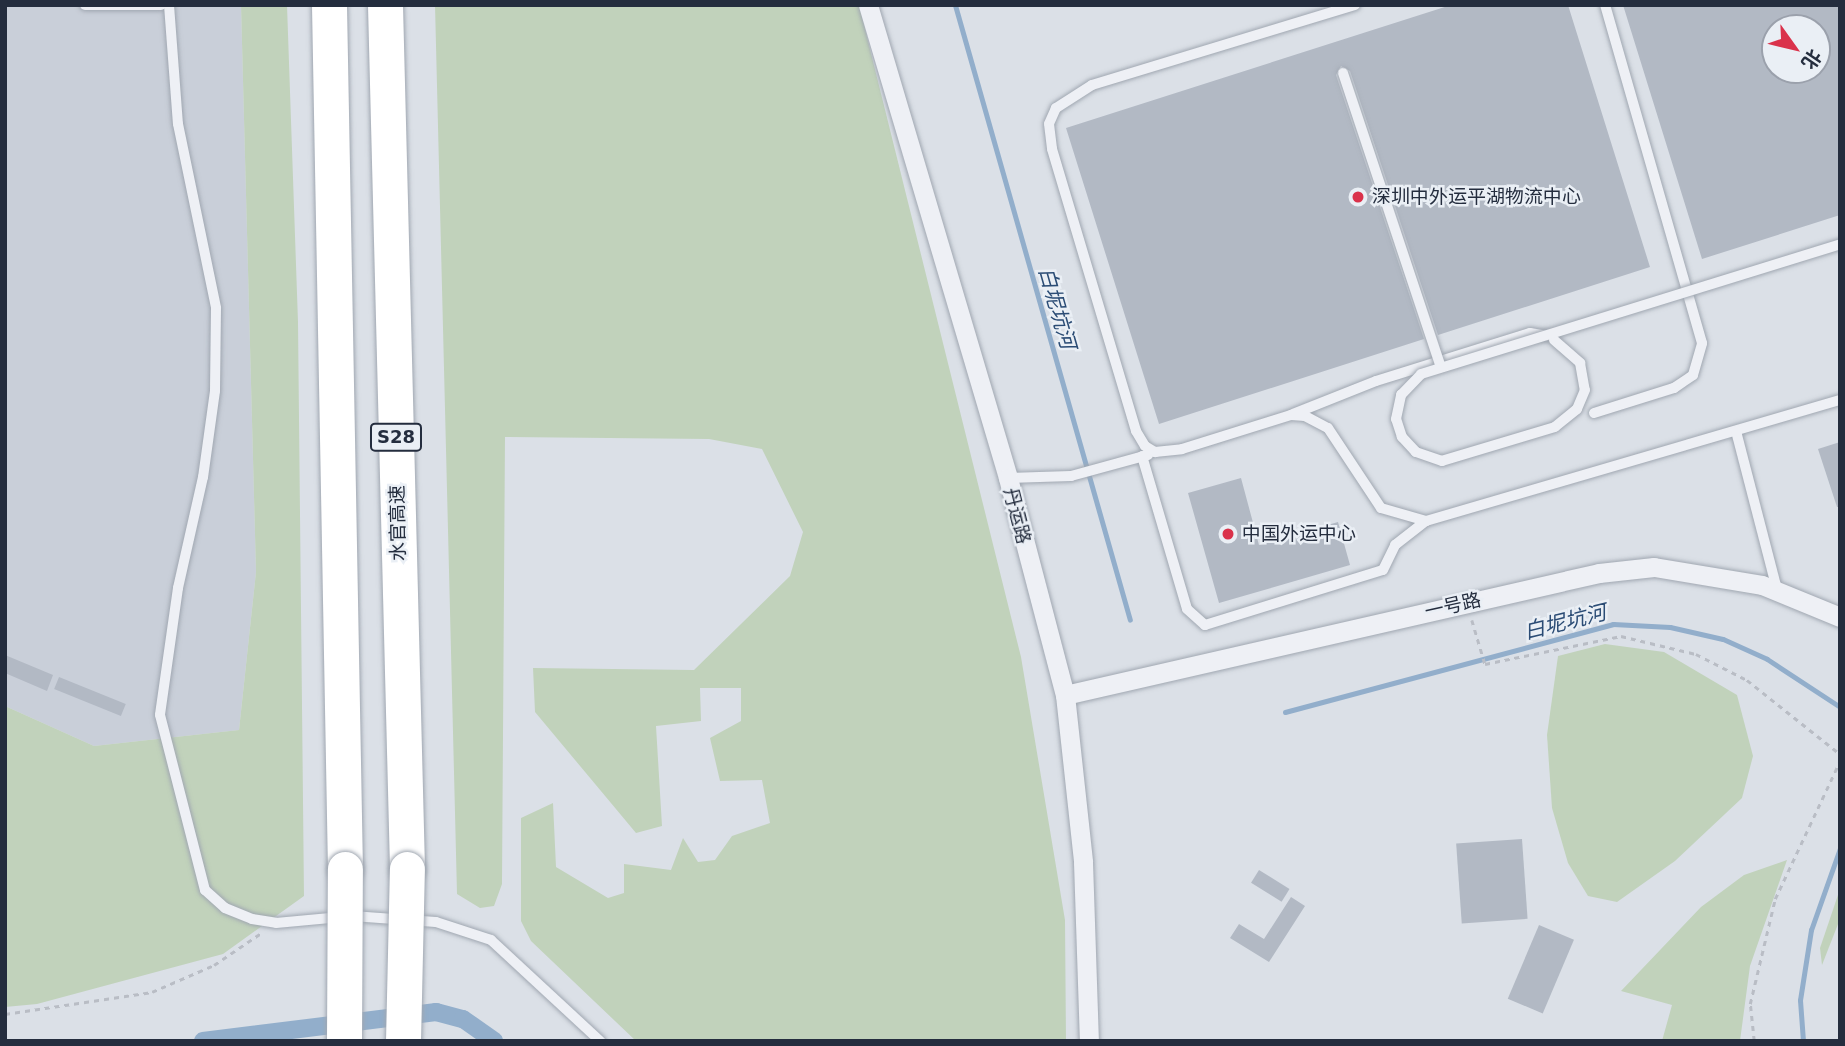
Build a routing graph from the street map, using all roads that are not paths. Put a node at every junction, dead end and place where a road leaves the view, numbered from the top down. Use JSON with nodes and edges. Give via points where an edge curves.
{"nodes":[{"id":1,"x":85,"y":5,"type":"edge"},
{"id":2,"x":162,"y":5,"type":"edge"},
{"id":3,"x":169,"y":5,"type":"edge"},
{"id":4,"x":329,"y":5,"type":"edge"},
{"id":5,"x":385,"y":5,"type":"edge"},
{"id":6,"x":868,"y":5,"type":"edge"},
{"id":7,"x":1355,"y":5,"type":"edge"},
{"id":8,"x":1605,"y":5,"type":"edge"},
{"id":9,"x":1343,"y":73,"type":"dead end"},
{"id":10,"x":1840,"y":244,"type":"edge"},
{"id":11,"x":1441,"y":367,"type":"junction"},
{"id":12,"x":1840,"y":400,"type":"edge"},
{"id":13,"x":1594,"y":413,"type":"dead end"},
{"id":14,"x":1291,"y":415,"type":"junction"},
{"id":15,"x":1736,"y":431,"type":"junction"},
{"id":16,"x":1155,"y":452,"type":"junction"},
{"id":17,"x":1142,"y":456,"type":"junction"},
{"id":18,"x":1008,"y":478,"type":"junction"},
{"id":19,"x":1426,"y":521,"type":"junction"},
{"id":20,"x":1777,"y":591,"type":"junction"},
{"id":21,"x":1840,"y":617,"type":"edge"},
{"id":22,"x":1065,"y":695,"type":"junction"},
{"id":23,"x":344,"y":1041,"type":"edge"},
{"id":24,"x":403,"y":1041,"type":"edge"},
{"id":25,"x":600,"y":1041,"type":"edge"},
{"id":26,"x":1090,"y":1041,"type":"edge"}],
"edges":[{"from":1,"to":2,"type":"lane"},
{"from":3,"to":25,"type":"lane","via":[[178,124],[216,309],[216,336],[203,477],[178,588],[160,715],[205,890],[225,908],[276,923],[352,916],[412,920],[491,940]]},
{"from":4,"to":23,"type":"highway","bridge":true},
{"from":5,"to":24,"type":"highway","name":"水官高速","number":"S28","bridge":true,"via":[[407,869]]},
{"from":6,"to":18,"type":"street","name":"丹运路"},
{"from":7,"to":16,"type":"lane","via":[[1091,85],[1067,96],[1049,124],[1136,431]]},
{"from":8,"to":13,"type":"lane","via":[[1702,343],[1693,375],[1674,388]]},
{"from":9,"to":11,"type":"lane","bridge":true},
{"from":10,"to":11,"type":"lane","bridge":true},
{"from":11,"to":14,"type":"lane","bridge":true,"via":[[1410,382],[1396,419],[1416,452],[1442,461],[1555,426],[1570,417],[1585,390],[1574,355],[1554,340],[1530,333],[1376,381]]},
{"from":12,"to":15,"type":"lane"},
{"from":14,"to":16,"type":"lane"},
{"from":14,"to":19,"type":"lane","via":[[1328,428],[1381,508]]},
{"from":15,"to":19,"type":"lane"},
{"from":15,"to":20,"type":"lane"},
{"from":16,"to":17,"type":"lane"},
{"from":17,"to":18,"type":"lane","via":[[1071,476]]},
{"from":17,"to":19,"type":"lane","via":[[1187,609],[1205,625],[1382,570],[1395,545]]},
{"from":18,"to":22,"type":"street","name":"丹运路"},
{"from":20,"to":21,"type":"street","name":"一号路"},
{"from":20,"to":22,"type":"street","name":"一号路","via":[[1709,573],[1654,568],[1599,573]]},
{"from":22,"to":26,"type":"street","name":"丹运路","via":[[1083,862]]}]}
